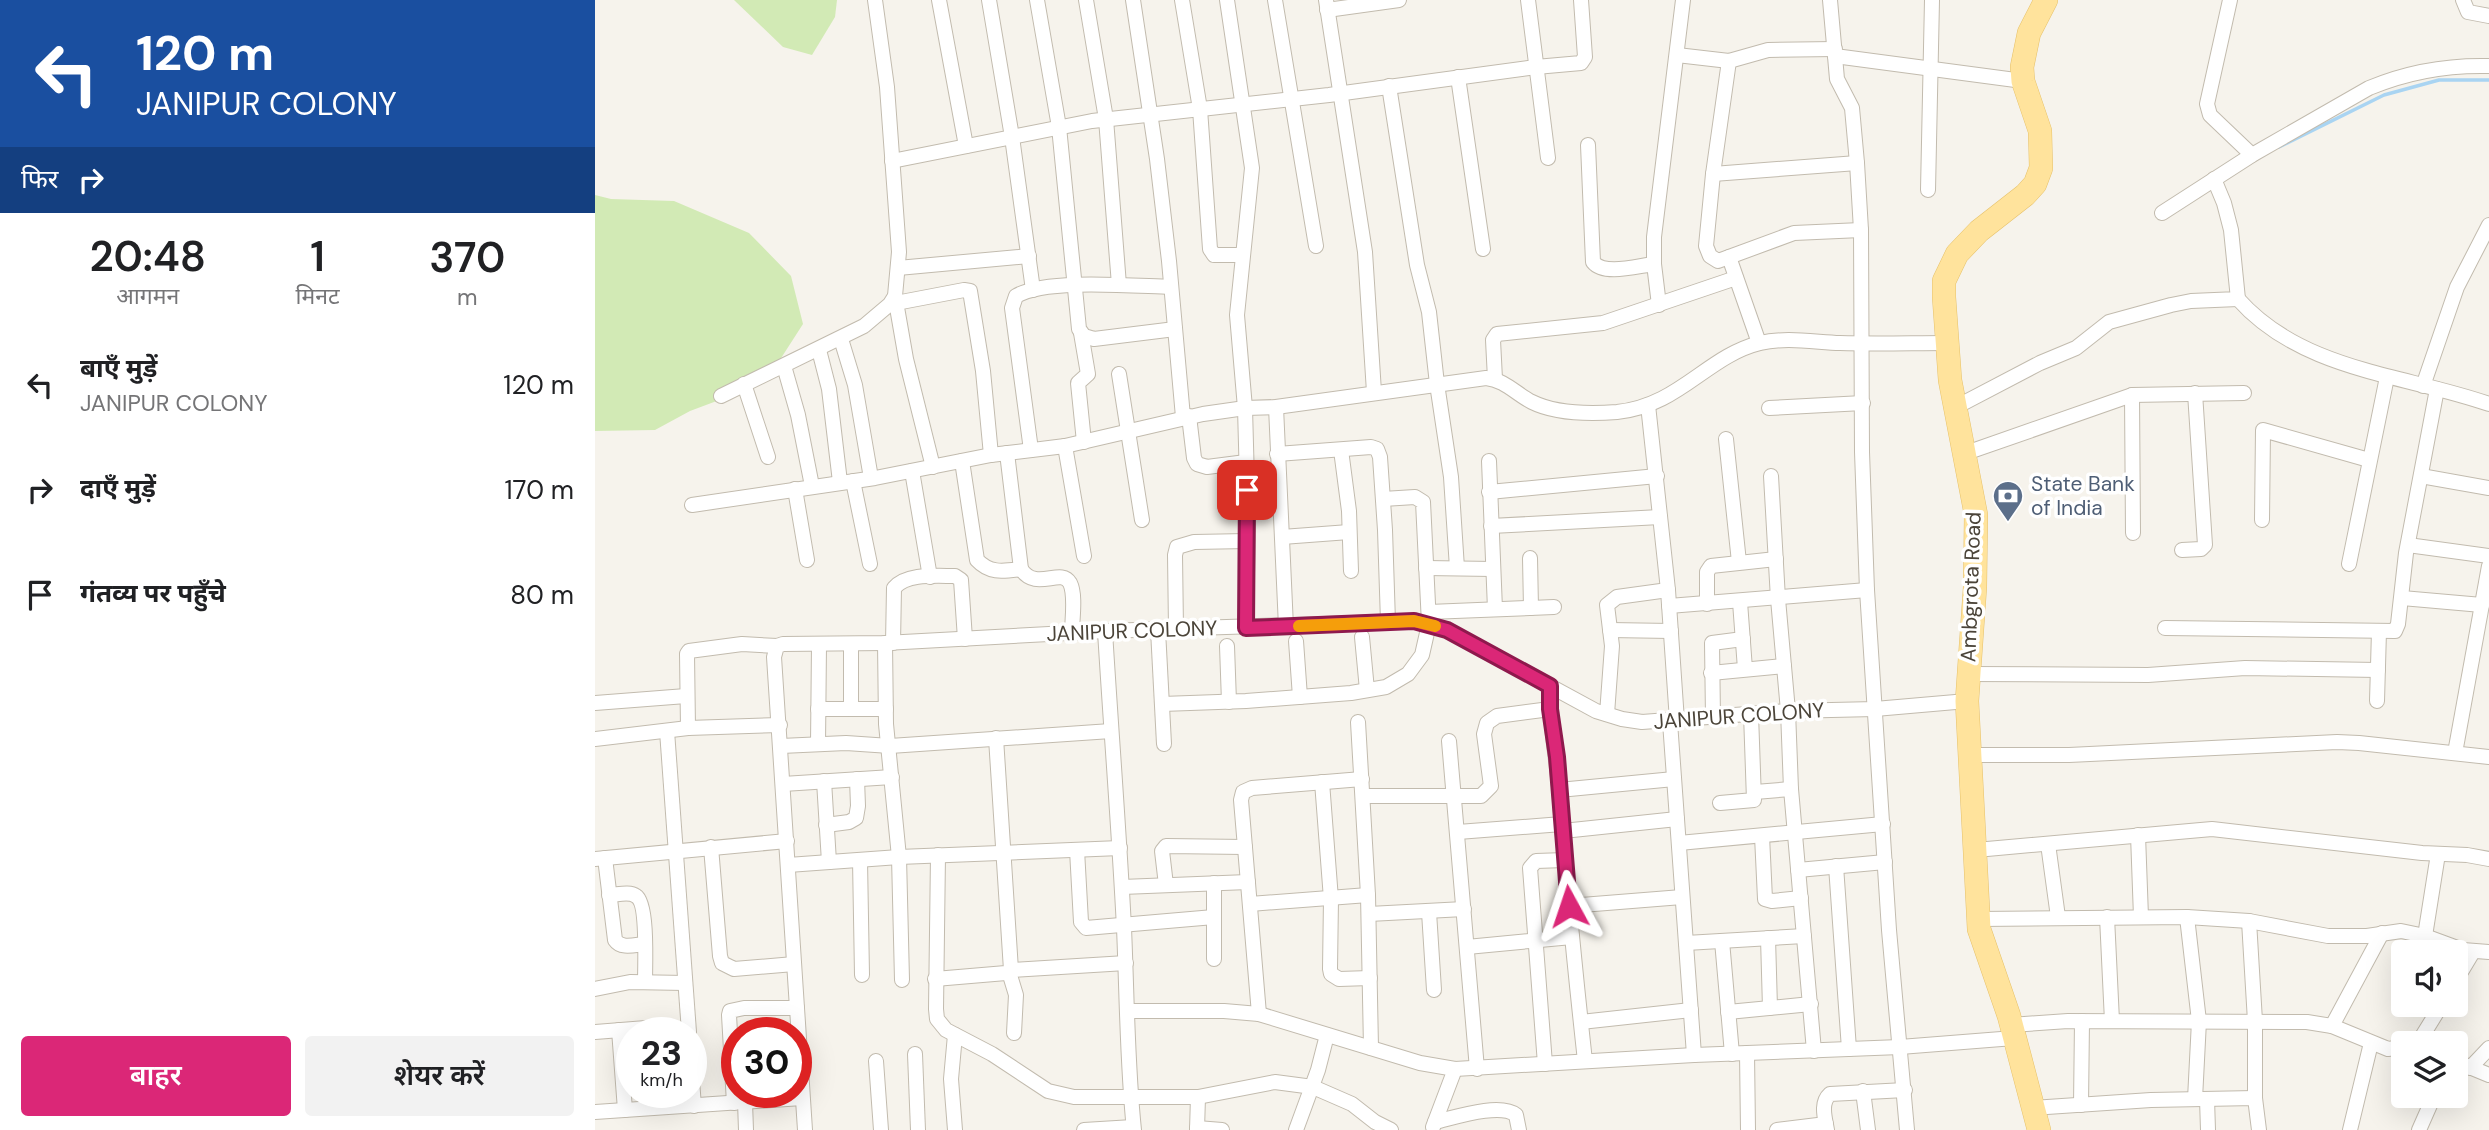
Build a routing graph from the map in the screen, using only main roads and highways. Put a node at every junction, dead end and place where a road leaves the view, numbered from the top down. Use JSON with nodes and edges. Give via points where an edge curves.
{"nodes":[{"id":1,"x":2046,"y":0,"type":"edge"},
{"id":2,"x":2039,"y":1130,"type":"edge"}],
"edges":[{"from":1,"to":2,"type":"main road","name":"Ambgrota Road","via":[[2029,33],[2023,81],[2040,131],[2041,168],[2025,195],[1957,254],[1944,281],[1954,408],[1974,501],[1976,538],[1967,701],[1978,919]]}]}
